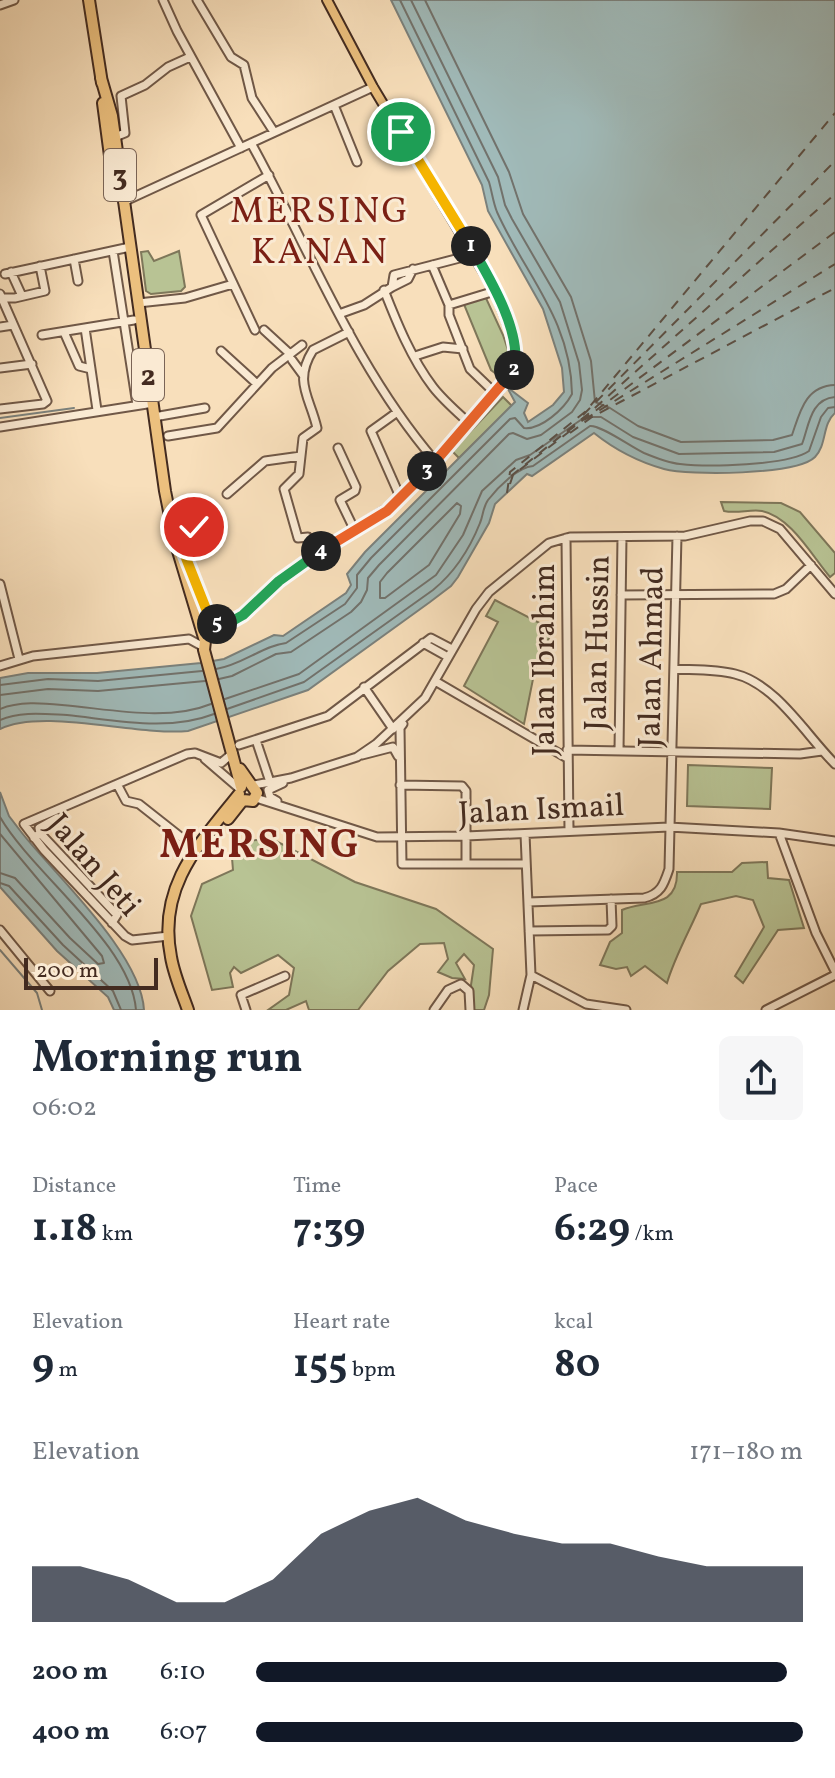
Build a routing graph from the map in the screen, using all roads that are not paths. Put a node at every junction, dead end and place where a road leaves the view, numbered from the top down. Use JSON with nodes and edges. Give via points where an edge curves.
{"nodes":[{"id":1,"x":14,"y":0,"type":"edge"},
{"id":2,"x":89,"y":0,"type":"edge"},
{"id":3,"x":163,"y":0,"type":"edge"},
{"id":4,"x":197,"y":0,"type":"edge"},
{"id":5,"x":327,"y":0,"type":"edge"},
{"id":6,"x":1,"y":3,"type":"edge"},
{"id":7,"x":190,"y":57,"type":"junction"},
{"id":8,"x":373,"y":87,"type":"junction"},
{"id":9,"x":122,"y":101,"type":"junction"},
{"id":10,"x":106,"y":105,"type":"junction"},
{"id":11,"x":334,"y":105,"type":"junction"},
{"id":12,"x":274,"y":132,"type":"junction"},
{"id":13,"x":120,"y":135,"type":"junction"},
{"id":14,"x":251,"y":143,"type":"junction"},
{"id":15,"x":241,"y":148,"type":"junction"},
{"id":16,"x":357,"y":162,"type":"dead end"},
{"id":17,"x":269,"y":175,"type":"junction"},
{"id":18,"x":123,"y":202,"type":"junction"},
{"id":19,"x":122,"y":249,"type":"junction"},
{"id":20,"x":475,"y":254,"type":"junction"},
{"id":21,"x":74,"y":259,"type":"junction"},
{"id":22,"x":0,"y":264,"type":"edge"},
{"id":23,"x":432,"y":265,"type":"junction"},
{"id":24,"x":40,"y":266,"type":"junction"},
{"id":25,"x":8,"y":273,"type":"junction"},
{"id":26,"x":78,"y":281,"type":"dead end"},
{"id":27,"x":0,"y":283,"type":"edge"},
{"id":28,"x":233,"y":284,"type":"junction"},
{"id":29,"x":388,"y":288,"type":"junction"},
{"id":30,"x":495,"y":291,"type":"junction"},
{"id":31,"x":0,"y":296,"type":"edge"},
{"id":32,"x":22,"y":296,"type":"junction"},
{"id":33,"x":138,"y":303,"type":"junction"},
{"id":34,"x":449,"y":305,"type":"junction"},
{"id":35,"x":339,"y":314,"type":"junction"},
{"id":36,"x":129,"y":321,"type":"junction"},
{"id":37,"x":13,"y":325,"type":"junction"},
{"id":38,"x":0,"y":327,"type":"edge"},
{"id":39,"x":85,"y":328,"type":"junction"},
{"id":40,"x":255,"y":330,"type":"dead end"},
{"id":41,"x":264,"y":330,"type":"dead end"},
{"id":42,"x":64,"y":332,"type":"junction"},
{"id":43,"x":349,"y":332,"type":"junction"},
{"id":44,"x":42,"y":335,"type":"dead end"},
{"id":45,"x":302,"y":345,"type":"dead end"},
{"id":46,"x":463,"y":349,"type":"junction"},
{"id":47,"x":221,"y":351,"type":"dead end"},
{"id":48,"x":415,"y":356,"type":"junction"},
{"id":49,"x":291,"y":357,"type":"junction"},
{"id":50,"x":32,"y":364,"type":"junction"},
{"id":51,"x":0,"y":368,"type":"edge"},
{"id":52,"x":91,"y":369,"type":"junction"},
{"id":53,"x":303,"y":375,"type":"junction"},
{"id":54,"x":257,"y":384,"type":"junction"},
{"id":55,"x":496,"y":394,"type":"junction"},
{"id":56,"x":142,"y":404,"type":"junction"},
{"id":57,"x":205,"y":408,"type":"dead end"},
{"id":58,"x":0,"y":409,"type":"edge"},
{"id":59,"x":97,"y":410,"type":"junction"},
{"id":60,"x":396,"y":413,"type":"junction"},
{"id":61,"x":154,"y":417,"type":"junction"},
{"id":62,"x":469,"y":423,"type":"junction"},
{"id":63,"x":0,"y":427,"type":"edge"},
{"id":64,"x":156,"y":429,"type":"junction"},
{"id":65,"x":168,"y":436,"type":"junction"},
{"id":66,"x":157,"y":447,"type":"junction"},
{"id":67,"x":338,"y":448,"type":"dead end"},
{"id":68,"x":301,"y":456,"type":"junction"},
{"id":69,"x":435,"y":461,"type":"junction"},
{"id":70,"x":165,"y":491,"type":"joint"},
{"id":71,"x":227,"y":494,"type":"dead end"},
{"id":72,"x":401,"y":499,"type":"junction"},
{"id":73,"x":194,"y":527,"type":"dead end"},
{"id":74,"x":355,"y":531,"type":"junction"},
{"id":75,"x":176,"y":532,"type":"junction"},
{"id":76,"x":677,"y":536,"type":"junction"},
{"id":77,"x":622,"y":537,"type":"junction"},
{"id":78,"x":566,"y":538,"type":"junction"},
{"id":79,"x":549,"y":543,"type":"junction"},
{"id":80,"x":319,"y":553,"type":"junction"},
{"id":81,"x":566,"y":553,"type":"junction"},
{"id":82,"x":181,"y":554,"type":"junction"},
{"id":83,"x":811,"y":565,"type":"junction"},
{"id":84,"x":0,"y":584,"type":"edge"},
{"id":85,"x":675,"y":594,"type":"junction"},
{"id":86,"x":835,"y":594,"type":"edge"},
{"id":87,"x":621,"y":595,"type":"junction"},
{"id":88,"x":3,"y":607,"type":"edge"},
{"id":89,"x":217,"y":630,"type":"junction"},
{"id":90,"x":195,"y":632,"type":"junction"},
{"id":91,"x":423,"y":643,"type":"junction"},
{"id":92,"x":203,"y":646,"type":"junction"},
{"id":93,"x":450,"y":653,"type":"junction"},
{"id":94,"x":19,"y":659,"type":"junction"},
{"id":95,"x":0,"y":666,"type":"edge"},
{"id":96,"x":674,"y":669,"type":"junction"},
{"id":97,"x":435,"y":681,"type":"junction"},
{"id":98,"x":364,"y":687,"type":"junction"},
{"id":99,"x":425,"y":698,"type":"junction"},
{"id":100,"x":393,"y":729,"type":"junction"},
{"id":101,"x":256,"y":740,"type":"junction"},
{"id":102,"x":376,"y":744,"type":"junction"},
{"id":103,"x":400,"y":746,"type":"junction"},
{"id":104,"x":234,"y":747,"type":"junction"},
{"id":105,"x":619,"y":750,"type":"junction"},
{"id":106,"x":671,"y":751,"type":"junction"},
{"id":107,"x":822,"y":751,"type":"junction"},
{"id":108,"x":199,"y":754,"type":"junction"},
{"id":109,"x":567,"y":754,"type":"junction"},
{"id":110,"x":360,"y":755,"type":"junction"},
{"id":111,"x":835,"y":764,"type":"edge"},
{"id":112,"x":400,"y":765,"type":"junction"},
{"id":113,"x":291,"y":778,"type":"junction"},
{"id":114,"x":270,"y":782,"type":"junction"},
{"id":115,"x":117,"y":784,"type":"junction"},
{"id":116,"x":400,"y":785,"type":"junction"},
{"id":117,"x":245,"y":790,"type":"junction"},
{"id":118,"x":256,"y":798,"type":"joint"},
{"id":119,"x":304,"y":814,"type":"junction"},
{"id":120,"x":57,"y":818,"type":"dead end"},
{"id":121,"x":669,"y":827,"type":"junction"},
{"id":122,"x":569,"y":830,"type":"junction"},
{"id":123,"x":779,"y":833,"type":"junction"},
{"id":124,"x":525,"y":834,"type":"junction"},
{"id":125,"x":37,"y":836,"type":"junction"},
{"id":126,"x":466,"y":836,"type":"junction"},
{"id":127,"x":401,"y":837,"type":"junction"},
{"id":128,"x":835,"y":841,"type":"edge"},
{"id":129,"x":196,"y":849,"type":"junction"},
{"id":130,"x":466,"y":864,"type":"junction"},
{"id":131,"x":526,"y":864,"type":"junction"},
{"id":132,"x":611,"y":899,"type":"junction"},
{"id":133,"x":528,"y":902,"type":"junction"},
{"id":134,"x":0,"y":930,"type":"edge"},
{"id":135,"x":529,"y":931,"type":"junction"},
{"id":136,"x":169,"y":936,"type":"junction"},
{"id":137,"x":835,"y":973,"type":"edge"},
{"id":138,"x":531,"y":975,"type":"junction"},
{"id":139,"x":285,"y":976,"type":"dead end"},
{"id":140,"x":50,"y":991,"type":"dead end"},
{"id":141,"x":190,"y":1010,"type":"edge"},
{"id":142,"x":246,"y":1010,"type":"edge"},
{"id":143,"x":434,"y":1010,"type":"edge"},
{"id":144,"x":470,"y":1010,"type":"edge"},
{"id":145,"x":523,"y":1010,"type":"edge"},
{"id":146,"x":626,"y":1010,"type":"edge"},
{"id":147,"x":766,"y":1010,"type":"edge"}],
"edges":[{"from":1,"to":6,"type":"street"},
{"from":2,"to":10,"type":"highway","number":"3"},
{"from":3,"to":7,"type":"street"},
{"from":4,"to":12,"type":"street","via":[[231,57],[244,65],[252,98]]},
{"from":5,"to":8,"type":"main road"},
{"from":7,"to":9,"type":"street","via":[[121,96]]},
{"from":7,"to":15,"type":"street"},
{"from":8,"to":11,"type":"street"},
{"from":8,"to":20,"type":"main road"},
{"from":9,"to":10,"type":"street"},
{"from":9,"to":13,"type":"street"},
{"from":10,"to":13,"type":"highway","number":"3"},
{"from":10,"to":19,"type":"highway","number":"3"},
{"from":11,"to":12,"type":"street"},
{"from":11,"to":16,"type":"street"},
{"from":12,"to":14,"type":"street"},
{"from":13,"to":18,"type":"highway","number":"3"},
{"from":14,"to":15,"type":"street"},
{"from":14,"to":17,"type":"street"},
{"from":15,"to":18,"type":"street"},
{"from":17,"to":28,"type":"street","via":[[201,215]]},
{"from":17,"to":35,"type":"street"},
{"from":18,"to":19,"type":"highway","number":"3"},
{"from":19,"to":21,"type":"street"},
{"from":19,"to":33,"type":"highway","number":"3"},
{"from":19,"to":36,"type":"highway","number":"3"},
{"from":20,"to":23,"type":"street"},
{"from":20,"to":30,"type":"main road"},
{"from":21,"to":24,"type":"street"},
{"from":21,"to":26,"type":"street"},
{"from":22,"to":25,"type":"street"},
{"from":23,"to":29,"type":"street","via":[[413,269],[408,279]]},
{"from":23,"to":34,"type":"street"},
{"from":24,"to":25,"type":"street"},
{"from":24,"to":32,"type":"street","via":[[45,291]]},
{"from":25,"to":27,"type":"street"},
{"from":25,"to":32,"type":"street"},
{"from":28,"to":33,"type":"street","via":[[185,298]]},
{"from":28,"to":40,"type":"street"},
{"from":29,"to":35,"type":"street"},
{"from":29,"to":48,"type":"street","via":[[390,310]]},
{"from":30,"to":34,"type":"street"},
{"from":30,"to":55,"type":"main road","via":[[516,360]]},
{"from":31,"to":32,"type":"street"},
{"from":31,"to":37,"type":"street"},
{"from":33,"to":61,"type":"highway","number":"2"},
{"from":34,"to":46,"type":"street"},
{"from":35,"to":43,"type":"street"},
{"from":36,"to":39,"type":"street"},
{"from":36,"to":56,"type":"highway","number":"3"},
{"from":37,"to":38,"type":"street"},
{"from":37,"to":50,"type":"street"},
{"from":39,"to":42,"type":"street"},
{"from":39,"to":52,"type":"street"},
{"from":41,"to":49,"type":"street"},
{"from":42,"to":44,"type":"street"},
{"from":42,"to":52,"type":"street","via":[[79,366]]},
{"from":43,"to":53,"type":"street","via":[[313,350]]},
{"from":43,"to":60,"type":"street"},
{"from":45,"to":49,"type":"street"},
{"from":46,"to":48,"type":"street","via":[[443,347]]},
{"from":46,"to":55,"type":"street","via":[[472,371]]},
{"from":47,"to":54,"type":"street"},
{"from":48,"to":62,"type":"street","via":[[434,389]]},
{"from":49,"to":53,"type":"street"},
{"from":49,"to":54,"type":"street"},
{"from":50,"to":51,"type":"street"},
{"from":50,"to":58,"type":"street","via":[[46,403]]},
{"from":52,"to":59,"type":"street"},
{"from":53,"to":68,"type":"street","via":[[317,428],[303,438]]},
{"from":54,"to":65,"type":"street","via":[[217,428]]},
{"from":55,"to":62,"type":"main road"},
{"from":56,"to":59,"type":"street"},
{"from":56,"to":66,"type":"highway","number":"3"},
{"from":57,"to":61,"type":"street"},
{"from":59,"to":63,"type":"street"},
{"from":60,"to":69,"type":"street"},
{"from":60,"to":72,"type":"street","via":[[371,431]]},
{"from":61,"to":64,"type":"highway","number":"2"},
{"from":62,"to":69,"type":"main road"},
{"from":64,"to":65,"type":"street"},
{"from":64,"to":66,"type":"highway","number":"2"},
{"from":65,"to":66,"type":"street"},
{"from":66,"to":70,"type":"highway","number":"2"},
{"from":66,"to":90,"type":"highway","number":"3","via":[[170,542]]},
{"from":67,"to":74,"type":"street","via":[[356,487],[340,500]]},
{"from":68,"to":71,"type":"street","via":[[265,461]]},
{"from":68,"to":80,"type":"street","via":[[299,474],[285,487],[284,496],[298,538],[308,537]]},
{"from":69,"to":72,"type":"main road"},
{"from":70,"to":75,"type":"highway","number":"3"},
{"from":72,"to":74,"type":"main road"},
{"from":73,"to":75,"type":"street"},
{"from":74,"to":80,"type":"main road"},
{"from":75,"to":82,"type":"highway","number":"3"},
{"from":76,"to":77,"type":"street"},
{"from":76,"to":83,"type":"street","via":[[763,521],[780,529]]},
{"from":76,"to":85,"type":"street","name":"Jalan Ahmad"},
{"from":77,"to":78,"type":"street"},
{"from":77,"to":87,"type":"street","name":"Jalan Hussin"},
{"from":78,"to":79,"type":"street"},
{"from":78,"to":81,"type":"street","name":"Jalan Ibrahim"},
{"from":79,"to":81,"type":"street"},
{"from":79,"to":93,"type":"street","via":[[482,600]]},
{"from":80,"to":89,"type":"main road"},
{"from":81,"to":109,"type":"street","name":"Jalan Ibrahim"},
{"from":82,"to":89,"type":"street"},
{"from":82,"to":90,"type":"highway","number":"3"},
{"from":83,"to":85,"type":"street","via":[[777,594]]},
{"from":83,"to":86,"type":"street"},
{"from":84,"to":88,"type":"street"},
{"from":85,"to":87,"type":"street"},
{"from":85,"to":96,"type":"street","name":"Jalan Ahmad"},
{"from":87,"to":105,"type":"street","name":"Jalan Hussin"},
{"from":88,"to":94,"type":"street"},
{"from":89,"to":90,"type":"main road"},
{"from":89,"to":92,"type":"main road"},
{"from":90,"to":92,"type":"highway","number":"3"},
{"from":90,"to":94,"type":"street"},
{"from":91,"to":93,"type":"street"},
{"from":91,"to":93,"type":"street","via":[[431,638]]},
{"from":91,"to":98,"type":"street"},
{"from":92,"to":104,"type":"highway","number":"3"},
{"from":93,"to":97,"type":"street"},
{"from":94,"to":95,"type":"street"},
{"from":96,"to":106,"type":"street","name":"Jalan Ahmad"},
{"from":96,"to":107,"type":"street","via":[[732,673],[755,682]]},
{"from":97,"to":99,"type":"street"},
{"from":97,"to":109,"type":"street"},
{"from":98,"to":100,"type":"street"},
{"from":98,"to":101,"type":"street","via":[[328,716]]},
{"from":99,"to":100,"type":"street"},
{"from":99,"to":103,"type":"street","via":[[400,727]]},
{"from":100,"to":102,"type":"street"},
{"from":101,"to":104,"type":"street"},
{"from":101,"to":114,"type":"street"},
{"from":102,"to":103,"type":"street","via":[[395,733]]},
{"from":102,"to":110,"type":"street"},
{"from":103,"to":112,"type":"street"},
{"from":104,"to":108,"type":"street","name":"Jalan Jeti","via":[[221,763]]},
{"from":104,"to":117,"type":"highway","number":"3"},
{"from":105,"to":106,"type":"street"},
{"from":105,"to":109,"type":"street"},
{"from":106,"to":107,"type":"street"},
{"from":106,"to":121,"type":"street","name":"Jalan Ahmad"},
{"from":107,"to":111,"type":"street"},
{"from":108,"to":115,"type":"street","name":"Jalan Jeti","via":[[187,754]]},
{"from":108,"to":117,"type":"street"},
{"from":109,"to":122,"type":"street","name":"Jalan Ibrahim"},
{"from":110,"to":112,"type":"street","via":[[395,748]]},
{"from":110,"to":113,"type":"street"},
{"from":112,"to":116,"type":"street"},
{"from":113,"to":114,"type":"street"},
{"from":113,"to":119,"type":"street","via":[[271,788],[269,795]]},
{"from":114,"to":117,"type":"street"},
{"from":115,"to":125,"type":"street","name":"Jalan Jeti","via":[[24,824]]},
{"from":115,"to":129,"type":"street","via":[[126,801],[139,804]]},
{"from":116,"to":126,"type":"street","via":[[462,786]]},
{"from":116,"to":127,"type":"street"},
{"from":117,"to":118,"type":"highway","number":"3","via":[[257,790]]},
{"from":117,"to":129,"type":"highway"},
{"from":117,"to":141,"type":"highway","via":[[180,888],[174,949]]},
{"from":118,"to":119,"type":"street","name":"Jalan Ismail"},
{"from":119,"to":127,"type":"street","name":"Jalan Ismail","via":[[370,836]]},
{"from":120,"to":125,"type":"street","via":[[38,829]]},
{"from":121,"to":122,"type":"street","name":"Jalan Ismail"},
{"from":121,"to":123,"type":"street","name":"Jalan Ismail"},
{"from":121,"to":132,"type":"street","name":"Jalan Ahmad","via":[[669,869],[661,889],[644,898]]},
{"from":122,"to":124,"type":"street","name":"Jalan Ismail"},
{"from":123,"to":128,"type":"street","name":"Jalan Ismail"},
{"from":123,"to":137,"type":"street"},
{"from":124,"to":126,"type":"street","name":"Jalan Ismail"},
{"from":124,"to":131,"type":"street"},
{"from":125,"to":136,"type":"street","name":"Jalan Jeti","via":[[132,940]]},
{"from":126,"to":127,"type":"street","name":"Jalan Ismail"},
{"from":126,"to":130,"type":"street"},
{"from":127,"to":130,"type":"street","via":[[402,864]]},
{"from":129,"to":136,"type":"highway","via":[[178,877]]},
{"from":130,"to":131,"type":"street"},
{"from":131,"to":133,"type":"street"},
{"from":132,"to":133,"type":"street"},
{"from":132,"to":135,"type":"street","via":[[608,930]]},
{"from":133,"to":135,"type":"street"},
{"from":134,"to":140,"type":"street"},
{"from":135,"to":138,"type":"street"},
{"from":136,"to":141,"type":"highway","via":[[172,962]]},
{"from":137,"to":147,"type":"street"},
{"from":138,"to":145,"type":"street"},
{"from":138,"to":146,"type":"street","via":[[586,1004]]},
{"from":139,"to":142,"type":"street","via":[[241,995]]},
{"from":143,"to":144,"type":"street","via":[[448,990],[461,984],[469,991]]}]}
